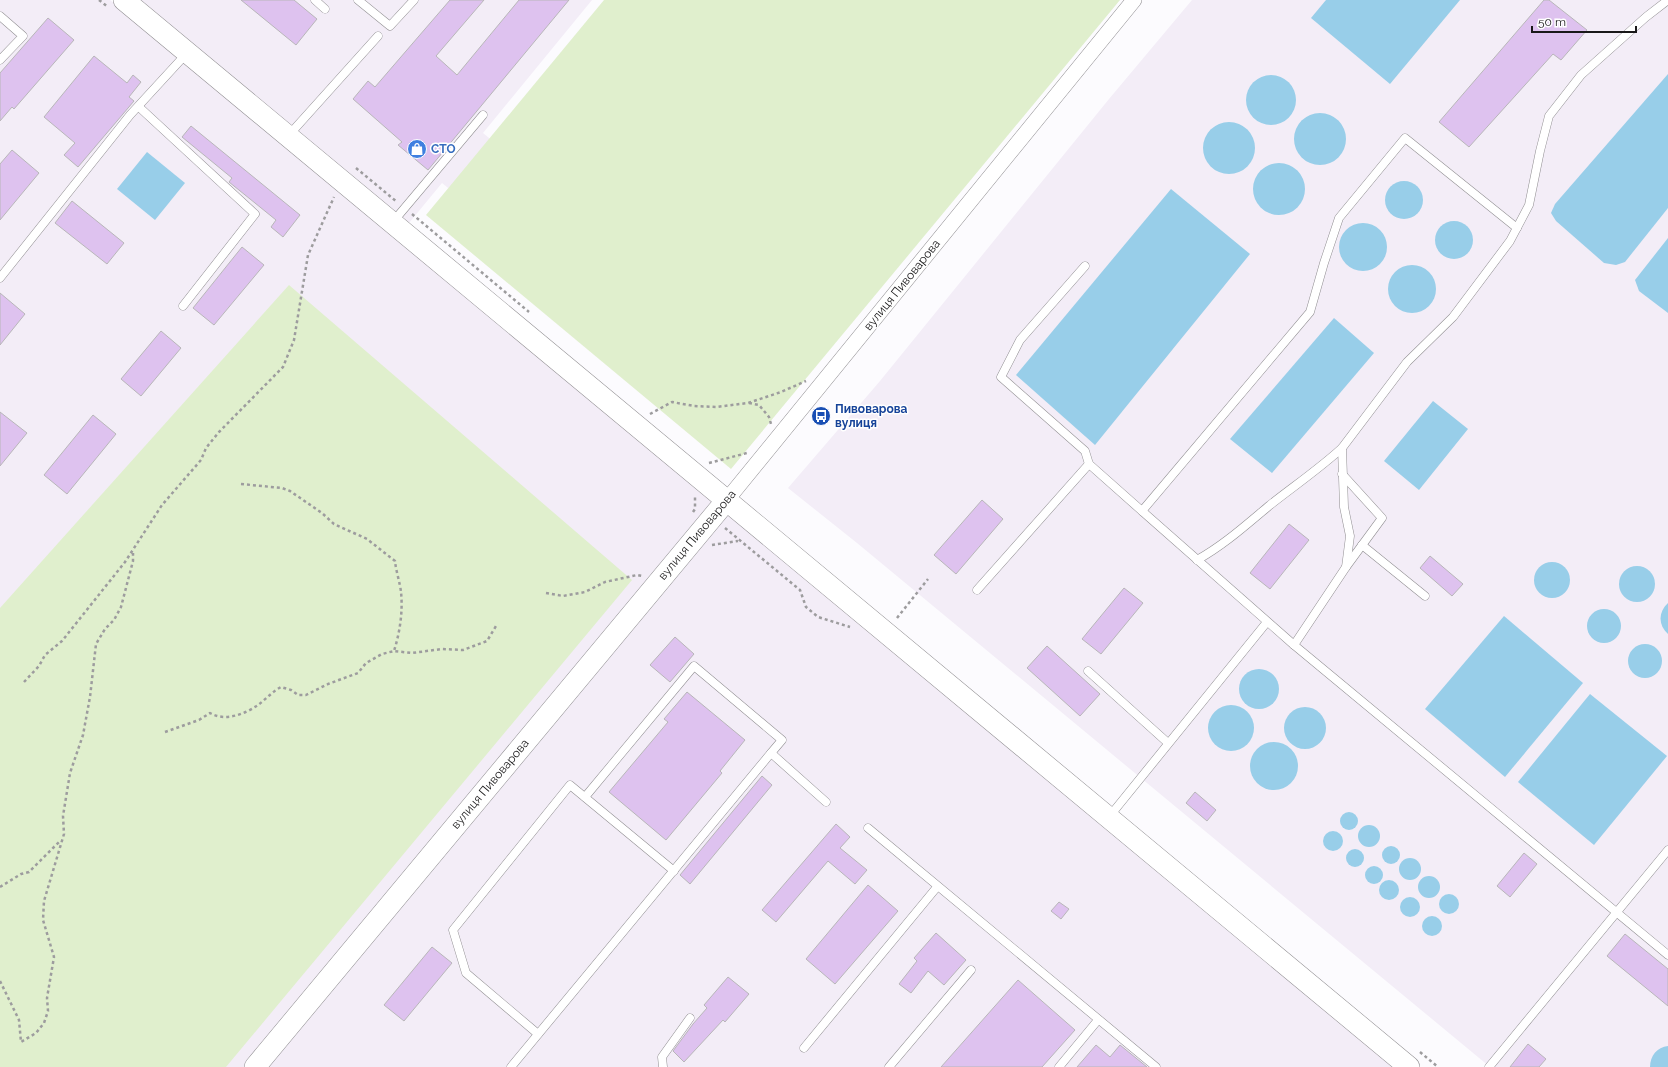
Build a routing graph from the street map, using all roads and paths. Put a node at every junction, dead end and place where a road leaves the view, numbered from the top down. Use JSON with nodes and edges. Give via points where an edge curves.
{"nodes":[{"id":1,"x":124,"y":0,"type":"edge"},
{"id":2,"x":315,"y":0,"type":"edge"},
{"id":3,"x":358,"y":0,"type":"edge"},
{"id":4,"x":414,"y":0,"type":"edge"},
{"id":5,"x":1134,"y":0,"type":"edge"},
{"id":6,"x":1668,"y":0,"type":"edge"},
{"id":7,"x":325,"y":9,"type":"dead end"},
{"id":8,"x":0,"y":16,"type":"edge"},
{"id":9,"x":378,"y":36,"type":"dead end"},
{"id":10,"x":188,"y":52,"type":"junction"},
{"id":11,"x":0,"y":60,"type":"edge"},
{"id":12,"x":139,"y":107,"type":"junction"},
{"id":13,"x":483,"y":115,"type":"dead end"},
{"id":14,"x":288,"y":136,"type":"junction"},
{"id":15,"x":335,"y":194,"type":"dead end"},
{"id":16,"x":392,"y":223,"type":"junction"},
{"id":17,"x":1517,"y":228,"type":"junction"},
{"id":18,"x":1085,"y":266,"type":"dead end"},
{"id":19,"x":0,"y":278,"type":"edge"},
{"id":20,"x":183,"y":306,"type":"dead end"},
{"id":21,"x":828,"y":376,"type":"junction"},
{"id":22,"x":748,"y":403,"type":"junction"},
{"id":23,"x":650,"y":414,"type":"dead end"},
{"id":24,"x":773,"y":443,"type":"junction"},
{"id":25,"x":1342,"y":448,"type":"junction"},
{"id":26,"x":709,"y":463,"type":"dead end"},
{"id":27,"x":1089,"y":464,"type":"junction"},
{"id":28,"x":1342,"y":474,"type":"junction"},
{"id":29,"x":241,"y":484,"type":"dead end"},
{"id":30,"x":726,"y":501,"type":"junction"},
{"id":31,"x":1142,"y":511,"type":"junction"},
{"id":32,"x":729,"y":533,"type":"dead end"},
{"id":33,"x":1362,"y":545,"type":"junction"},
{"id":34,"x":133,"y":552,"type":"junction"},
{"id":35,"x":1197,"y":560,"type":"junction"},
{"id":36,"x":1346,"y":567,"type":"junction"},
{"id":37,"x":646,"y":577,"type":"dead end"},
{"id":38,"x":928,"y":579,"type":"dead end"},
{"id":39,"x":977,"y":590,"type":"dead end"},
{"id":40,"x":546,"y":593,"type":"dead end"},
{"id":41,"x":1425,"y":596,"type":"dead end"},
{"id":42,"x":897,"y":618,"type":"dead end"},
{"id":43,"x":1267,"y":622,"type":"junction"},
{"id":44,"x":496,"y":626,"type":"dead end"},
{"id":45,"x":853,"y":627,"type":"dead end"},
{"id":46,"x":1294,"y":645,"type":"junction"},
{"id":47,"x":394,"y":651,"type":"junction"},
{"id":48,"x":1088,"y":671,"type":"dead end"},
{"id":49,"x":24,"y":682,"type":"dead end"},
{"id":50,"x":165,"y":732,"type":"dead end"},
{"id":51,"x":1168,"y":743,"type":"junction"},
{"id":52,"x":771,"y":753,"type":"junction"},
{"id":53,"x":585,"y":798,"type":"junction"},
{"id":54,"x":826,"y":802,"type":"dead end"},
{"id":55,"x":1108,"y":817,"type":"junction"},
{"id":56,"x":868,"y":828,"type":"dead end"},
{"id":57,"x":62,"y":840,"type":"junction"},
{"id":58,"x":1668,"y":850,"type":"edge"},
{"id":59,"x":674,"y":871,"type":"junction"},
{"id":60,"x":0,"y":887,"type":"edge"},
{"id":61,"x":937,"y":887,"type":"junction"},
{"id":62,"x":1616,"y":913,"type":"junction"},
{"id":63,"x":1668,"y":955,"type":"edge"},
{"id":64,"x":971,"y":970,"type":"dead end"},
{"id":65,"x":0,"y":981,"type":"edge"},
{"id":66,"x":690,"y":1018,"type":"dead end"},
{"id":67,"x":1098,"y":1020,"type":"junction"},
{"id":68,"x":538,"y":1034,"type":"junction"},
{"id":69,"x":804,"y":1048,"type":"dead end"},
{"id":70,"x":255,"y":1067,"type":"edge"},
{"id":71,"x":511,"y":1067,"type":"edge"},
{"id":72,"x":663,"y":1067,"type":"edge"},
{"id":73,"x":889,"y":1067,"type":"edge"},
{"id":74,"x":1059,"y":1067,"type":"edge"},
{"id":75,"x":1156,"y":1067,"type":"edge"},
{"id":76,"x":1409,"y":1067,"type":"edge"},
{"id":77,"x":1489,"y":1067,"type":"edge"}],
"edges":[{"from":1,"to":10,"type":"main road"},
{"from":2,"to":7,"type":"lane"},
{"from":3,"to":4,"type":"lane","via":[[390,26]]},
{"from":5,"to":21,"type":"street","name":"вулиця Пивоварова"},
{"from":6,"to":17,"type":"lane","via":[[1581,75],[1549,116],[1529,205]]},
{"from":8,"to":11,"type":"lane","via":[[23,36]]},
{"from":9,"to":14,"type":"lane"},
{"from":10,"to":12,"type":"lane"},
{"from":10,"to":14,"type":"main road"},
{"from":12,"to":19,"type":"lane"},
{"from":12,"to":20,"type":"lane","via":[[255,214]]},
{"from":13,"to":16,"type":"lane"},
{"from":14,"to":16,"type":"main road"},
{"from":15,"to":34,"type":"path","via":[[308,255],[294,340],[283,367],[206,448],[201,460],[162,505]]},
{"from":16,"to":30,"type":"main road"},
{"from":17,"to":25,"type":"lane","via":[[1453,317],[1407,362]]},
{"from":17,"to":31,"type":"lane","via":[[1405,138],[1339,218],[1310,312]]},
{"from":18,"to":27,"type":"lane","via":[[1020,340],[1001,377],[1085,451]]},
{"from":21,"to":22,"type":"path","via":[[816,376]]},
{"from":21,"to":24,"type":"street","name":"вулиця Пивоварова"},
{"from":22,"to":23,"type":"path","via":[[716,407],[672,402]]},
{"from":22,"to":24,"type":"path","via":[[760,405],[769,417]]},
{"from":24,"to":26,"type":"path"},
{"from":24,"to":30,"type":"street","name":"вулиця Пивоварова"},
{"from":25,"to":28,"type":"lane"},
{"from":25,"to":35,"type":"lane","via":[[1235,535]]},
{"from":27,"to":31,"type":"lane"},
{"from":27,"to":39,"type":"lane"},
{"from":28,"to":33,"type":"lane","via":[[1382,518]]},
{"from":28,"to":36,"type":"lane","via":[[1344,507],[1350,536]]},
{"from":29,"to":47,"type":"path","via":[[290,491],[334,524],[367,539],[395,561],[401,591],[401,611],[399,635]]},
{"from":30,"to":55,"type":"main road"},
{"from":30,"to":70,"type":"main road","name":"вулиця Пивоварова"},
{"from":31,"to":35,"type":"lane"},
{"from":32,"to":45,"type":"path","via":[[800,590],[806,607],[818,617]]},
{"from":33,"to":36,"type":"lane"},
{"from":33,"to":41,"type":"lane"},
{"from":34,"to":49,"type":"path","via":[[62,641],[45,655],[39,666]]},
{"from":34,"to":57,"type":"path","via":[[121,607],[96,644],[86,722],[70,773]]},
{"from":35,"to":43,"type":"lane"},
{"from":36,"to":46,"type":"lane"},
{"from":37,"to":40,"type":"path","via":[[637,575],[605,582],[585,592],[563,596]]},
{"from":38,"to":42,"type":"path"},
{"from":43,"to":46,"type":"lane"},
{"from":43,"to":51,"type":"lane"},
{"from":44,"to":47,"type":"path","via":[[487,641],[463,650],[442,649],[412,653]]},
{"from":46,"to":62,"type":"lane"},
{"from":47,"to":50,"type":"path","via":[[366,663],[358,673],[306,695],[298,695],[281,687],[258,705],[244,712],[223,717],[210,713],[199,720]]},
{"from":48,"to":51,"type":"lane"},
{"from":51,"to":55,"type":"lane"},
{"from":52,"to":53,"type":"lane","via":[[782,740],[694,666]]},
{"from":52,"to":54,"type":"lane"},
{"from":52,"to":59,"type":"lane"},
{"from":53,"to":59,"type":"lane"},
{"from":53,"to":68,"type":"lane","via":[[570,785],[453,930],[466,973]]},
{"from":55,"to":76,"type":"main road"},
{"from":56,"to":61,"type":"lane"},
{"from":57,"to":60,"type":"path","via":[[33,869]]},
{"from":57,"to":65,"type":"path","via":[[44,901],[44,920],[54,957],[47,998],[48,1011],[44,1023],[36,1033],[21,1042],[19,1020]]},
{"from":58,"to":62,"type":"lane"},
{"from":59,"to":68,"type":"lane"},
{"from":61,"to":67,"type":"lane"},
{"from":61,"to":69,"type":"lane"},
{"from":62,"to":63,"type":"lane"},
{"from":62,"to":77,"type":"lane"},
{"from":64,"to":73,"type":"lane"},
{"from":66,"to":72,"type":"lane","via":[[662,1057]]},
{"from":67,"to":74,"type":"lane"},
{"from":67,"to":75,"type":"lane"},
{"from":68,"to":71,"type":"lane"}]}
